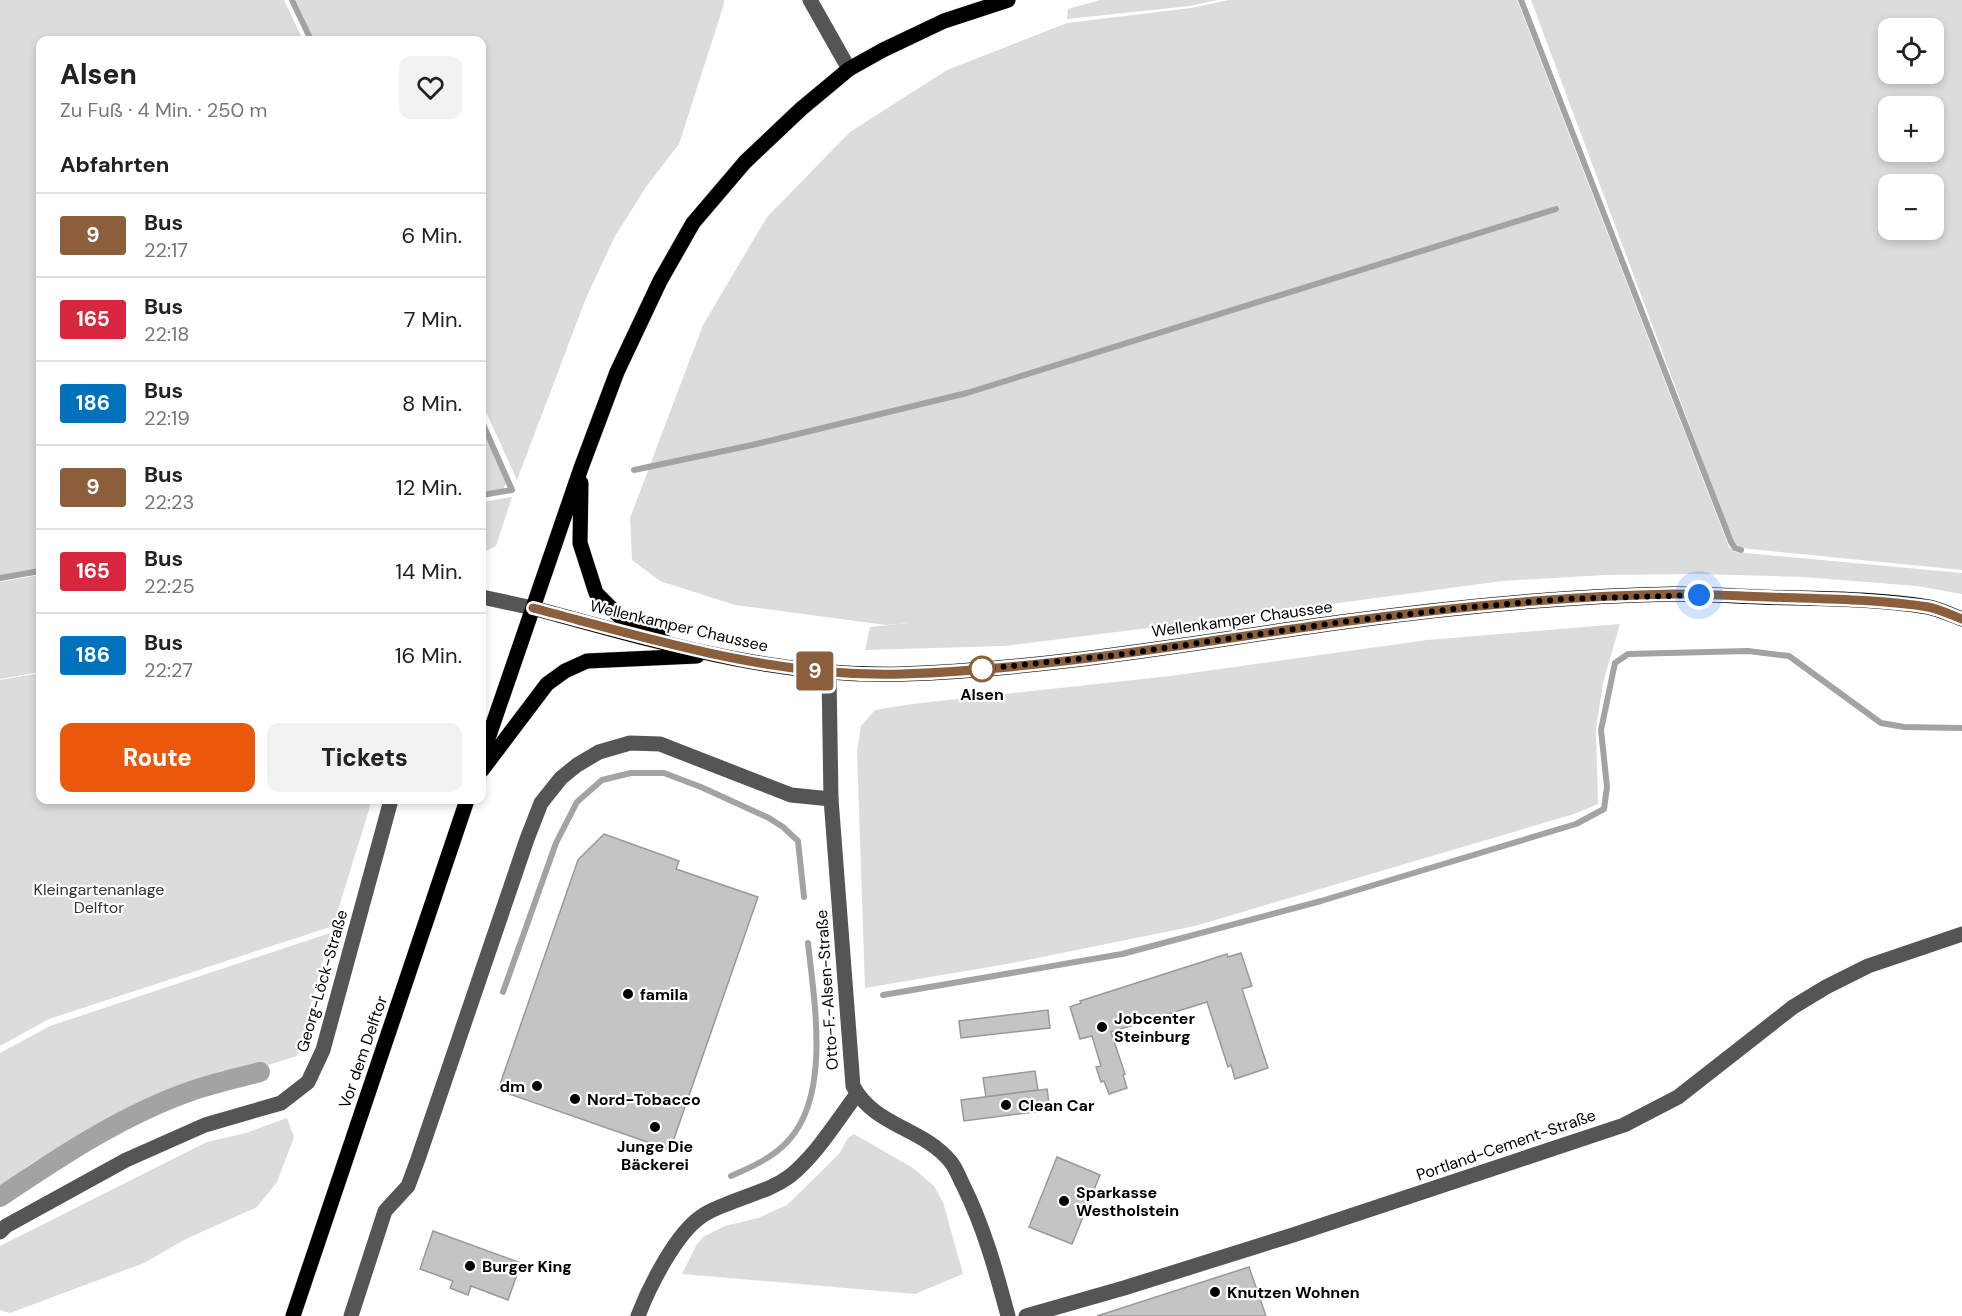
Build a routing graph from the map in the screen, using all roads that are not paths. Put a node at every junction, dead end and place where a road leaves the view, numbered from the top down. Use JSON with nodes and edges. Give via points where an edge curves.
{"nodes":[{"id":1,"x":810,"y":0,"type":"edge"},
{"id":2,"x":1008,"y":0,"type":"edge"},
{"id":3,"x":849,"y":69,"type":"junction"},
{"id":4,"x":581,"y":468,"type":"junction"},
{"id":5,"x":486,"y":598,"type":"edge"},
{"id":6,"x":533,"y":608,"type":"junction"},
{"id":7,"x":1962,"y":619,"type":"edge"},
{"id":8,"x":712,"y":655,"type":"junction"},
{"id":9,"x":829,"y":673,"type":"junction"},
{"id":10,"x":486,"y":744,"type":"edge"},
{"id":11,"x":486,"y":765,"type":"edge"},
{"id":12,"x":831,"y":798,"type":"junction"},
{"id":13,"x":390,"y":804,"type":"edge"},
{"id":14,"x":466,"y":804,"type":"edge"},
{"id":15,"x":1962,"y":934,"type":"edge"},
{"id":16,"x":857,"y":1094,"type":"junction"},
{"id":17,"x":0,"y":1232,"type":"edge"},
{"id":18,"x":293,"y":1316,"type":"edge"},
{"id":19,"x":351,"y":1316,"type":"edge"},
{"id":20,"x":638,"y":1316,"type":"edge"},
{"id":21,"x":1008,"y":1316,"type":"edge"},
{"id":22,"x":1026,"y":1316,"type":"edge"}],
"edges":[{"from":1,"to":3,"type":"street"},
{"from":2,"to":3,"type":"main road","via":[[944,21]]},
{"from":3,"to":4,"type":"main road","via":[[745,162],[693,223],[660,280],[622,361]]},
{"from":4,"to":6,"type":"main road"},
{"from":4,"to":8,"type":"main road","via":[[580,543],[596,593],[620,617]]},
{"from":5,"to":6,"type":"street"},
{"from":6,"to":8,"type":"main road","name":"Wellenkamper Chaussee"},
{"from":6,"to":10,"type":"main road"},
{"from":7,"to":9,"type":"main road","name":"Wellenkamper Chaussee","via":[[1930,608],[1846,601],[1676,594],[1563,599],[1378,618],[1028,665],[902,674]]},
{"from":8,"to":9,"type":"main road","name":"Wellenkamper Chaussee"},
{"from":8,"to":11,"type":"main road","via":[[587,661],[565,671],[547,684]]},
{"from":9,"to":12,"type":"street","name":"Otto-F.-Alsen-Straße"},
{"from":12,"to":16,"type":"street","name":"Otto-F.-Alsen-Straße","via":[[851,1078]]},
{"from":12,"to":19,"type":"street","via":[[791,795],[660,744],[630,744],[599,752],[561,778],[541,803],[408,1186],[385,1211]]},
{"from":13,"to":17,"type":"street","name":"Georg-Löck-Straße","via":[[323,1050],[308,1082],[281,1103],[205,1125],[126,1160]]},
{"from":14,"to":18,"type":"main road","name":"Vor dem Delftor"},
{"from":15,"to":22,"type":"street","name":"Portland-Cement-Straße","via":[[1869,966],[1826,987],[1793,1007],[1678,1097],[1624,1125],[1293,1235]]},
{"from":16,"to":20,"type":"street","via":[[810,1157],[789,1176],[701,1216],[688,1229],[664,1261]]},
{"from":16,"to":21,"type":"street","via":[[874,1113],[926,1142],[950,1161],[971,1200]]}]}
